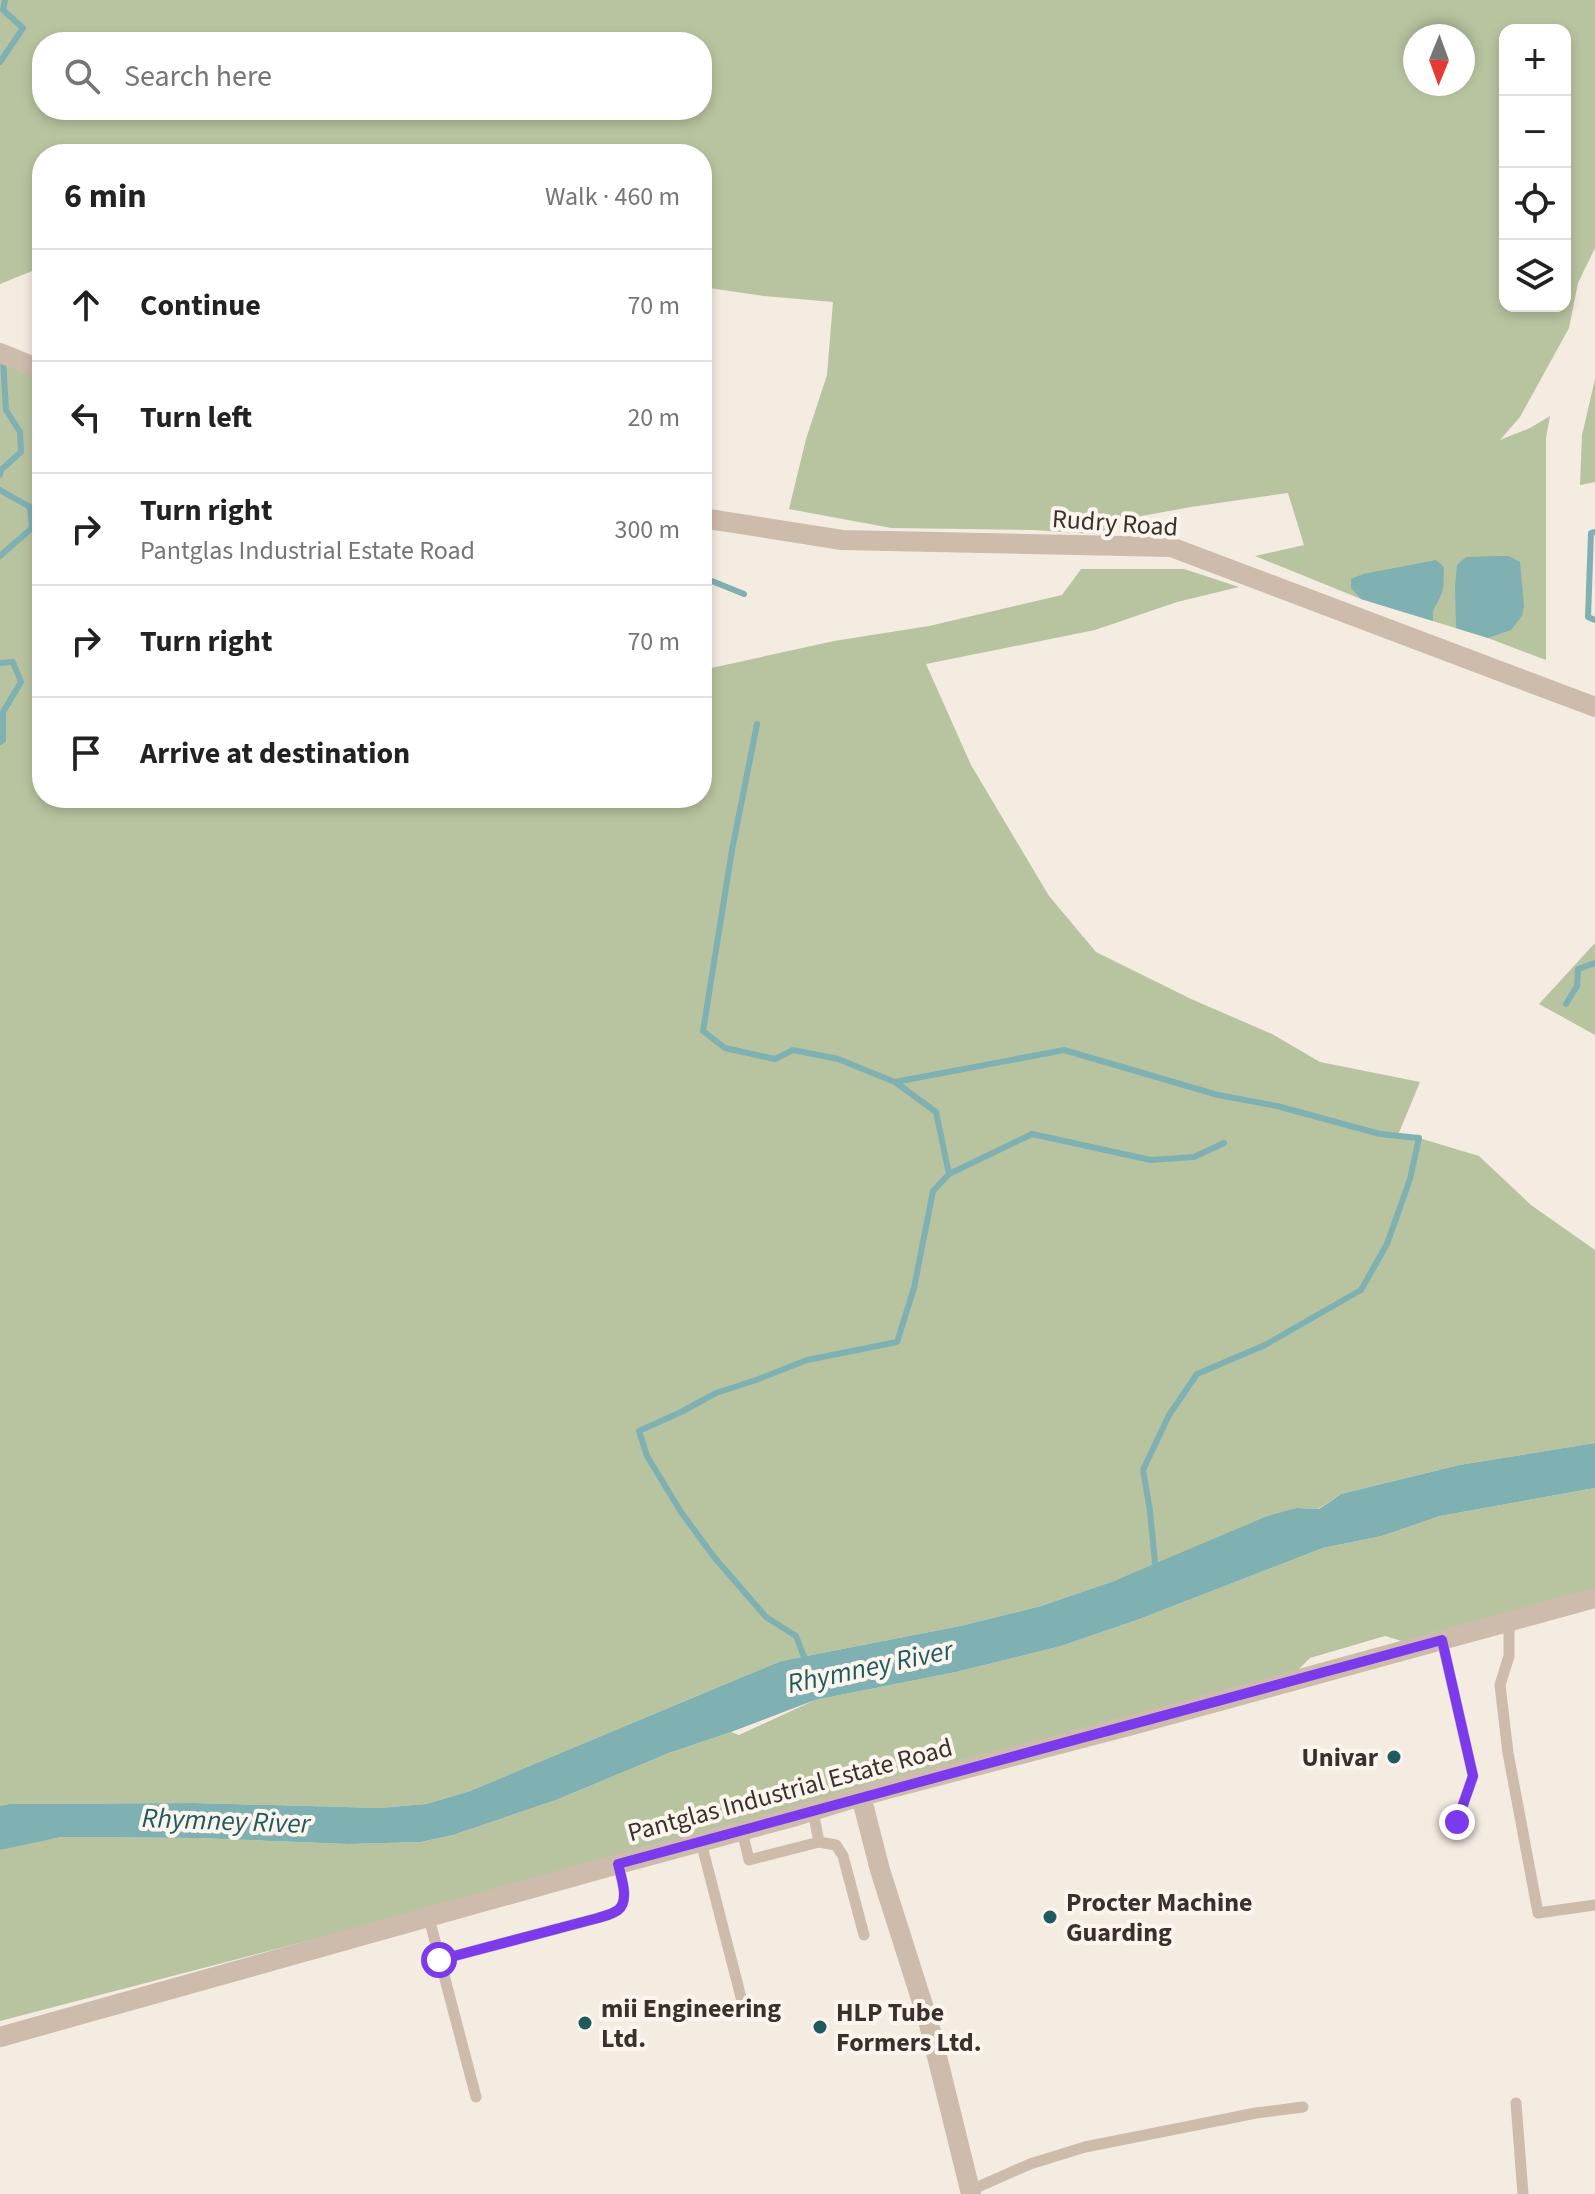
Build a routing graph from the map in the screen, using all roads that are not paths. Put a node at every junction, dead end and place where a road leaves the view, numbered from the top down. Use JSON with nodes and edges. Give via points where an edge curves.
{"nodes":[{"id":1,"x":0,"y":353,"type":"edge"},
{"id":2,"x":32,"y":366,"type":"edge"},
{"id":3,"x":712,"y":520,"type":"edge"},
{"id":4,"x":1595,"y":707,"type":"edge"},
{"id":5,"x":1595,"y":1598,"type":"edge"},
{"id":6,"x":1509,"y":1621,"type":"junction"},
{"id":7,"x":1442,"y":1640,"type":"junction"},
{"id":8,"x":861,"y":1796,"type":"junction"},
{"id":9,"x":813,"y":1811,"type":"junction"},
{"id":10,"x":1457,"y":1822,"type":"dead end"},
{"id":11,"x":742,"y":1831,"type":"junction"},
{"id":12,"x":701,"y":1842,"type":"junction"},
{"id":13,"x":819,"y":1842,"type":"junction"},
{"id":14,"x":618,"y":1864,"type":"junction"},
{"id":15,"x":1595,"y":1905,"type":"edge"},
{"id":16,"x":429,"y":1918,"type":"junction"},
{"id":17,"x":864,"y":1935,"type":"dead end"},
{"id":18,"x":439,"y":1960,"type":"junction"},
{"id":19,"x":744,"y":2009,"type":"dead end"},
{"id":20,"x":0,"y":2037,"type":"edge"},
{"id":21,"x":476,"y":2097,"type":"dead end"},
{"id":22,"x":1516,"y":2103,"type":"dead end"},
{"id":23,"x":1303,"y":2107,"type":"dead end"},
{"id":24,"x":971,"y":2192,"type":"edge"},
{"id":25,"x":1523,"y":2194,"type":"edge"}],
"edges":[{"from":1,"to":2,"type":"street"},
{"from":3,"to":4,"type":"street","name":"Rudry Road","via":[[842,540],[1171,547]]},
{"from":5,"to":6,"type":"street","name":"Pantglas Industrial Estate Road"},
{"from":6,"to":7,"type":"street","name":"Pantglas Industrial Estate Road"},
{"from":6,"to":15,"type":"lane","via":[[1509,1656],[1500,1685],[1538,1913]]},
{"from":7,"to":8,"type":"street","name":"Pantglas Industrial Estate Road"},
{"from":7,"to":10,"type":"lane","via":[[1473,1776]]},
{"from":8,"to":9,"type":"street","name":"Pantglas Industrial Estate Road"},
{"from":8,"to":24,"type":"street","via":[[929,2024]]},
{"from":9,"to":11,"type":"street","name":"Pantglas Industrial Estate Road"},
{"from":9,"to":13,"type":"lane"},
{"from":11,"to":12,"type":"street","name":"Pantglas Industrial Estate Road"},
{"from":11,"to":13,"type":"lane","via":[[749,1860]]},
{"from":12,"to":14,"type":"street","name":"Pantglas Industrial Estate Road"},
{"from":12,"to":19,"type":"lane"},
{"from":13,"to":17,"type":"lane","via":[[840,1849]]},
{"from":14,"to":16,"type":"street","name":"Pantglas Industrial Estate Road"},
{"from":14,"to":18,"type":"lane","via":[[624,1891],[619,1910]]},
{"from":16,"to":18,"type":"lane"},
{"from":16,"to":20,"type":"street","name":"Pantglas Industrial Estate Road"},
{"from":18,"to":21,"type":"lane"},
{"from":22,"to":25,"type":"lane"},
{"from":23,"to":24,"type":"lane","via":[[1085,2147],[1030,2164]]}]}
